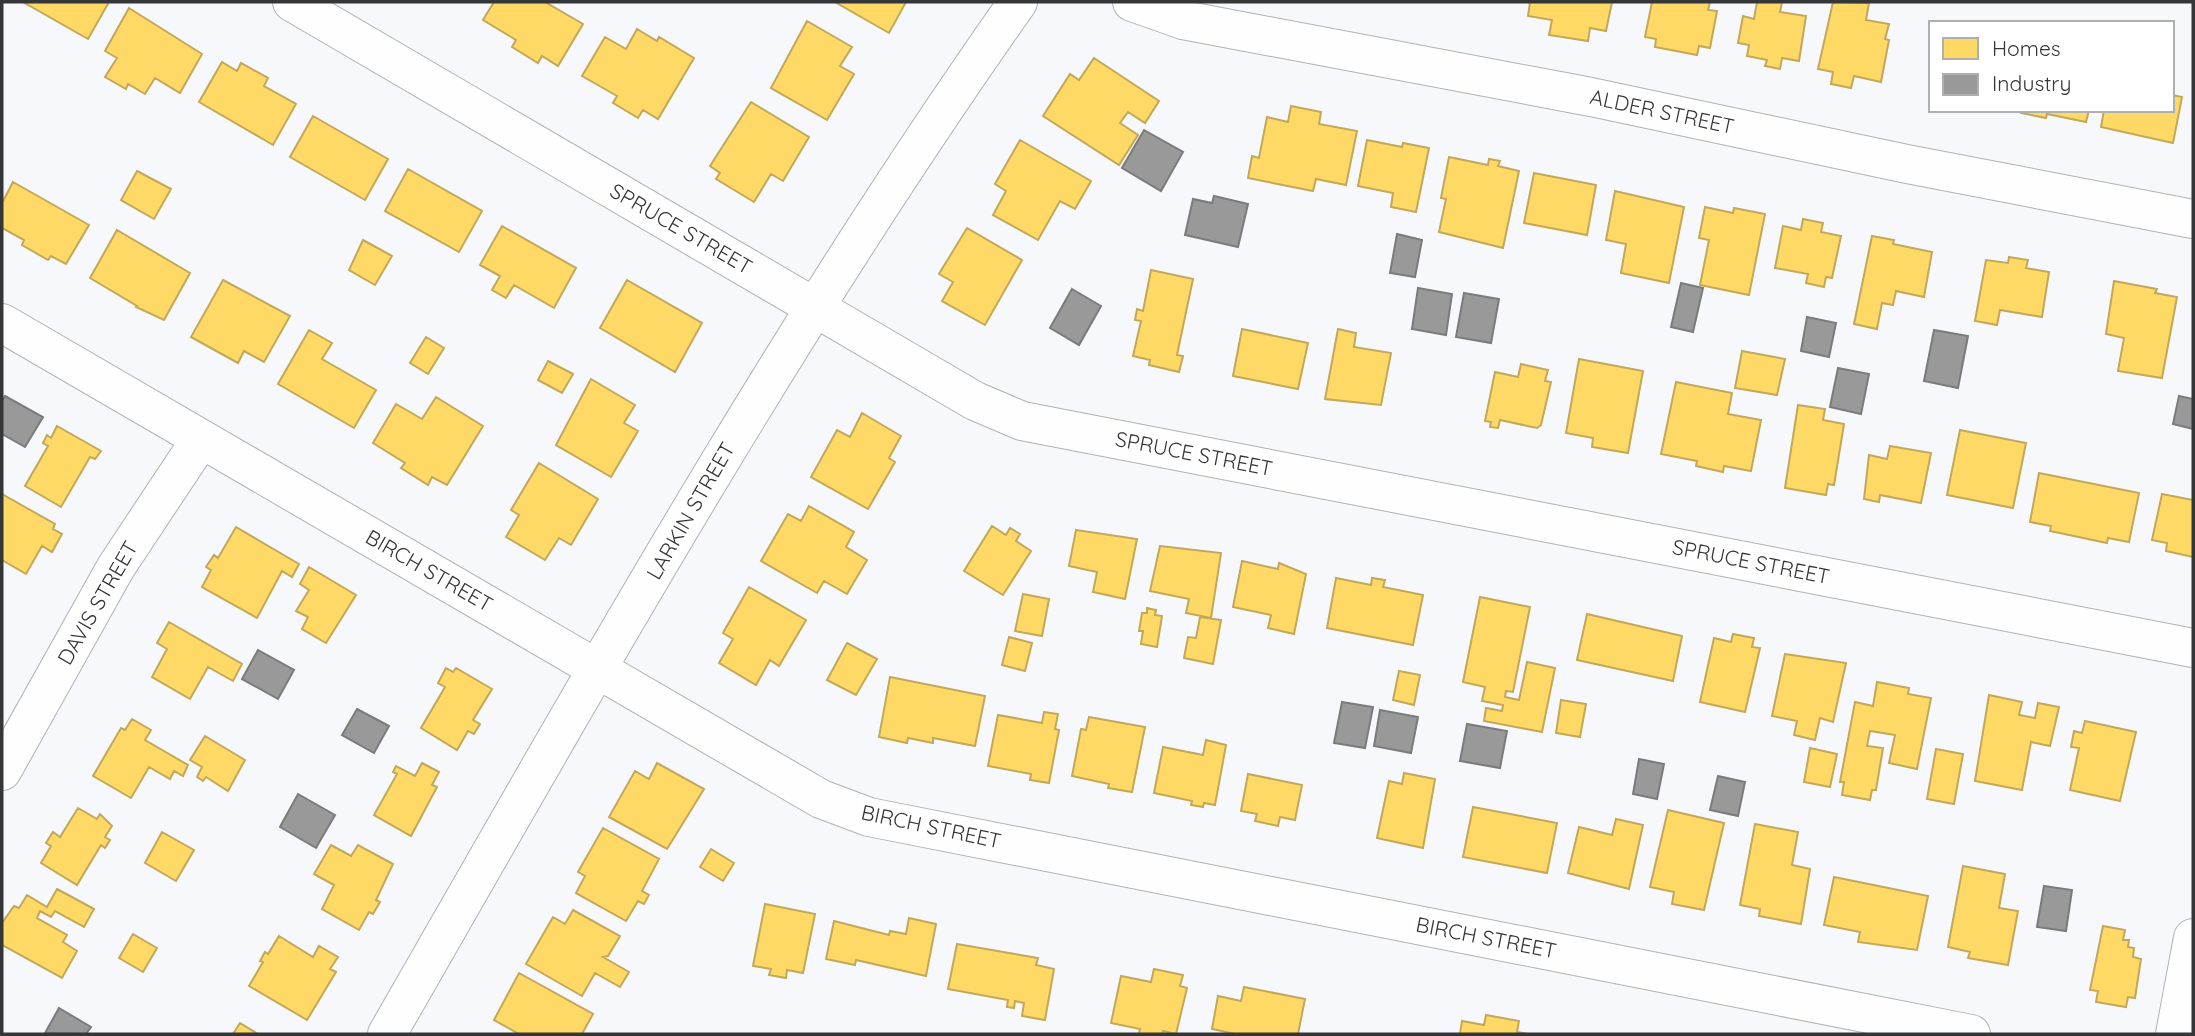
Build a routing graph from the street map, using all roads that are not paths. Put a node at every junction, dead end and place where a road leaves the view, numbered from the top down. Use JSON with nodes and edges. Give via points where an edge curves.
{"nodes":[{"id":1,"x":292,"y":2,"type":"edge"},
{"id":2,"x":1018,"y":2,"type":"edge"},
{"id":3,"x":1132,"y":2,"type":"edge"},
{"id":4,"x":2193,"y":219,"type":"edge"},
{"id":5,"x":814,"y":307,"type":"junction"},
{"id":6,"x":2,"y":323,"type":"edge"},
{"id":7,"x":201,"y":439,"type":"junction"},
{"id":8,"x":2193,"y":648,"type":"edge"},
{"id":9,"x":598,"y":669,"type":"junction"},
{"id":10,"x":2,"y":771,"type":"edge"},
{"id":11,"x":2193,"y":938,"type":"edge"},
{"id":12,"x":390,"y":1033,"type":"edge"},
{"id":13,"x":1971,"y":1034,"type":"edge"},
{"id":14,"x":2175,"y":1034,"type":"edge"}],
"edges":[{"from":1,"to":5,"type":"street","name":"SPRUCE STREET"},
{"from":2,"to":5,"type":"street","name":"LARKIN STREET","via":[[919,142]]},
{"from":3,"to":4,"type":"street","name":"ALDER STREET","via":[[1183,20]]},
{"from":5,"to":8,"type":"street","name":"SPRUCE STREET","via":[[975,401],[1022,421]]},
{"from":5,"to":9,"type":"street","name":"LARKIN STREET"},
{"from":6,"to":7,"type":"street","name":"BIRCH STREET"},
{"from":7,"to":9,"type":"street","name":"BIRCH STREET"},
{"from":7,"to":10,"type":"street","name":"DAVIS STREET","via":[[116,567]]},
{"from":9,"to":12,"type":"street","name":"LARKIN STREET"},
{"from":9,"to":13,"type":"street","name":"BIRCH STREET","via":[[821,799],[869,817]]},
{"from":11,"to":14,"type":"street"}]}
